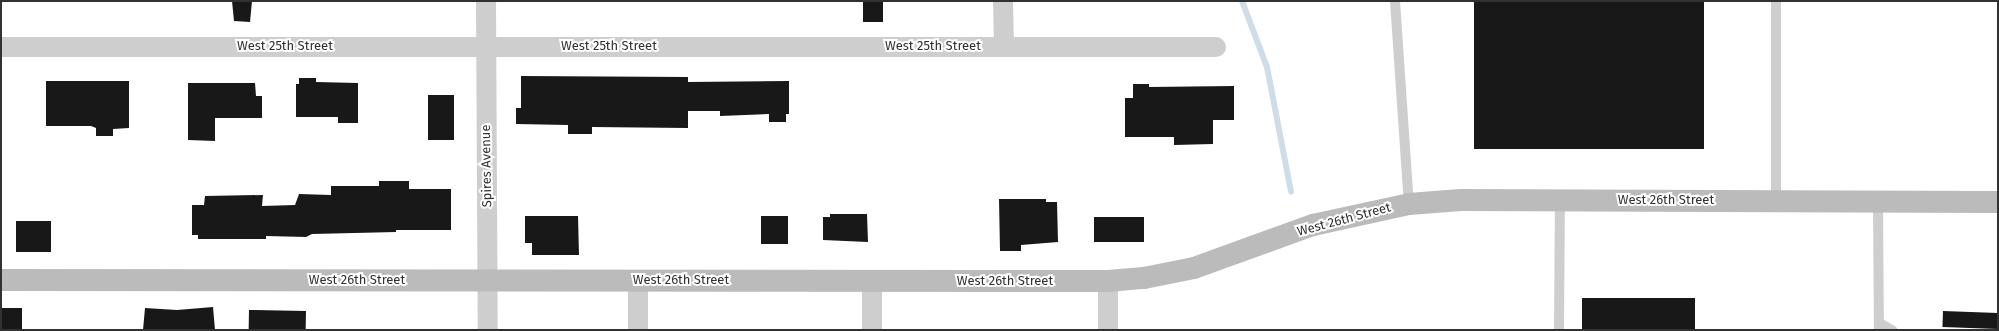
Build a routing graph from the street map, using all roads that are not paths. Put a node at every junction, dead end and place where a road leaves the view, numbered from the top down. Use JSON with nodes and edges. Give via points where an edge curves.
{"nodes":[{"id":1,"x":486,"y":1,"type":"edge"},
{"id":2,"x":1003,"y":1,"type":"edge"},
{"id":3,"x":1395,"y":1,"type":"edge"},
{"id":4,"x":1776,"y":1,"type":"edge"},
{"id":5,"x":486,"y":46,"type":"junction"},
{"id":6,"x":1004,"y":46,"type":"junction"},
{"id":7,"x":1,"y":47,"type":"edge"},
{"id":8,"x":1216,"y":47,"type":"dead end"},
{"id":9,"x":1560,"y":200,"type":"junction"},
{"id":10,"x":1776,"y":200,"type":"junction"},
{"id":11,"x":1878,"y":201,"type":"junction"},
{"id":12,"x":1998,"y":202,"type":"edge"},
{"id":13,"x":1409,"y":204,"type":"junction"},
{"id":14,"x":1,"y":280,"type":"edge"},
{"id":15,"x":488,"y":280,"type":"junction"},
{"id":16,"x":638,"y":280,"type":"junction"},
{"id":17,"x":872,"y":280,"type":"junction"},
{"id":18,"x":1108,"y":281,"type":"junction"},
{"id":19,"x":1879,"y":327,"type":"edge"},
{"id":20,"x":488,"y":330,"type":"edge"},
{"id":21,"x":638,"y":330,"type":"edge"},
{"id":22,"x":872,"y":330,"type":"edge"},
{"id":23,"x":1108,"y":330,"type":"edge"},
{"id":24,"x":1558,"y":330,"type":"edge"},
{"id":25,"x":1892,"y":330,"type":"edge"}],
"edges":[{"from":1,"to":5,"type":"street","name":"Spires Avenue"},
{"from":2,"to":6,"type":"street"},
{"from":3,"to":13,"type":"lane"},
{"from":4,"to":10,"type":"lane"},
{"from":5,"to":6,"type":"street","name":"West 25th Street"},
{"from":5,"to":7,"type":"street","name":"West 25th Street"},
{"from":5,"to":15,"type":"street","name":"Spires Avenue"},
{"from":6,"to":8,"type":"street","name":"West 25th Street"},
{"from":9,"to":10,"type":"main road","name":"West 26th Street"},
{"from":9,"to":13,"type":"main road","name":"West 26th Street","via":[[1461,200]]},
{"from":9,"to":24,"type":"lane"},
{"from":10,"to":11,"type":"main road","name":"West 26th Street"},
{"from":11,"to":12,"type":"main road","name":"West 26th Street"},
{"from":11,"to":19,"type":"lane"},
{"from":13,"to":18,"type":"main road","name":"West 26th Street","via":[[1313,225],[1194,268],[1144,278]]},
{"from":14,"to":15,"type":"main road","name":"West 26th Street"},
{"from":15,"to":16,"type":"main road","name":"West 26th Street"},
{"from":15,"to":20,"type":"street","name":"Spires Avenue"},
{"from":16,"to":17,"type":"main road","name":"West 26th Street"},
{"from":16,"to":21,"type":"street"},
{"from":17,"to":18,"type":"main road","name":"West 26th Street"},
{"from":17,"to":22,"type":"street"},
{"from":18,"to":23,"type":"street"},
{"from":19,"to":25,"type":"lane"}]}
